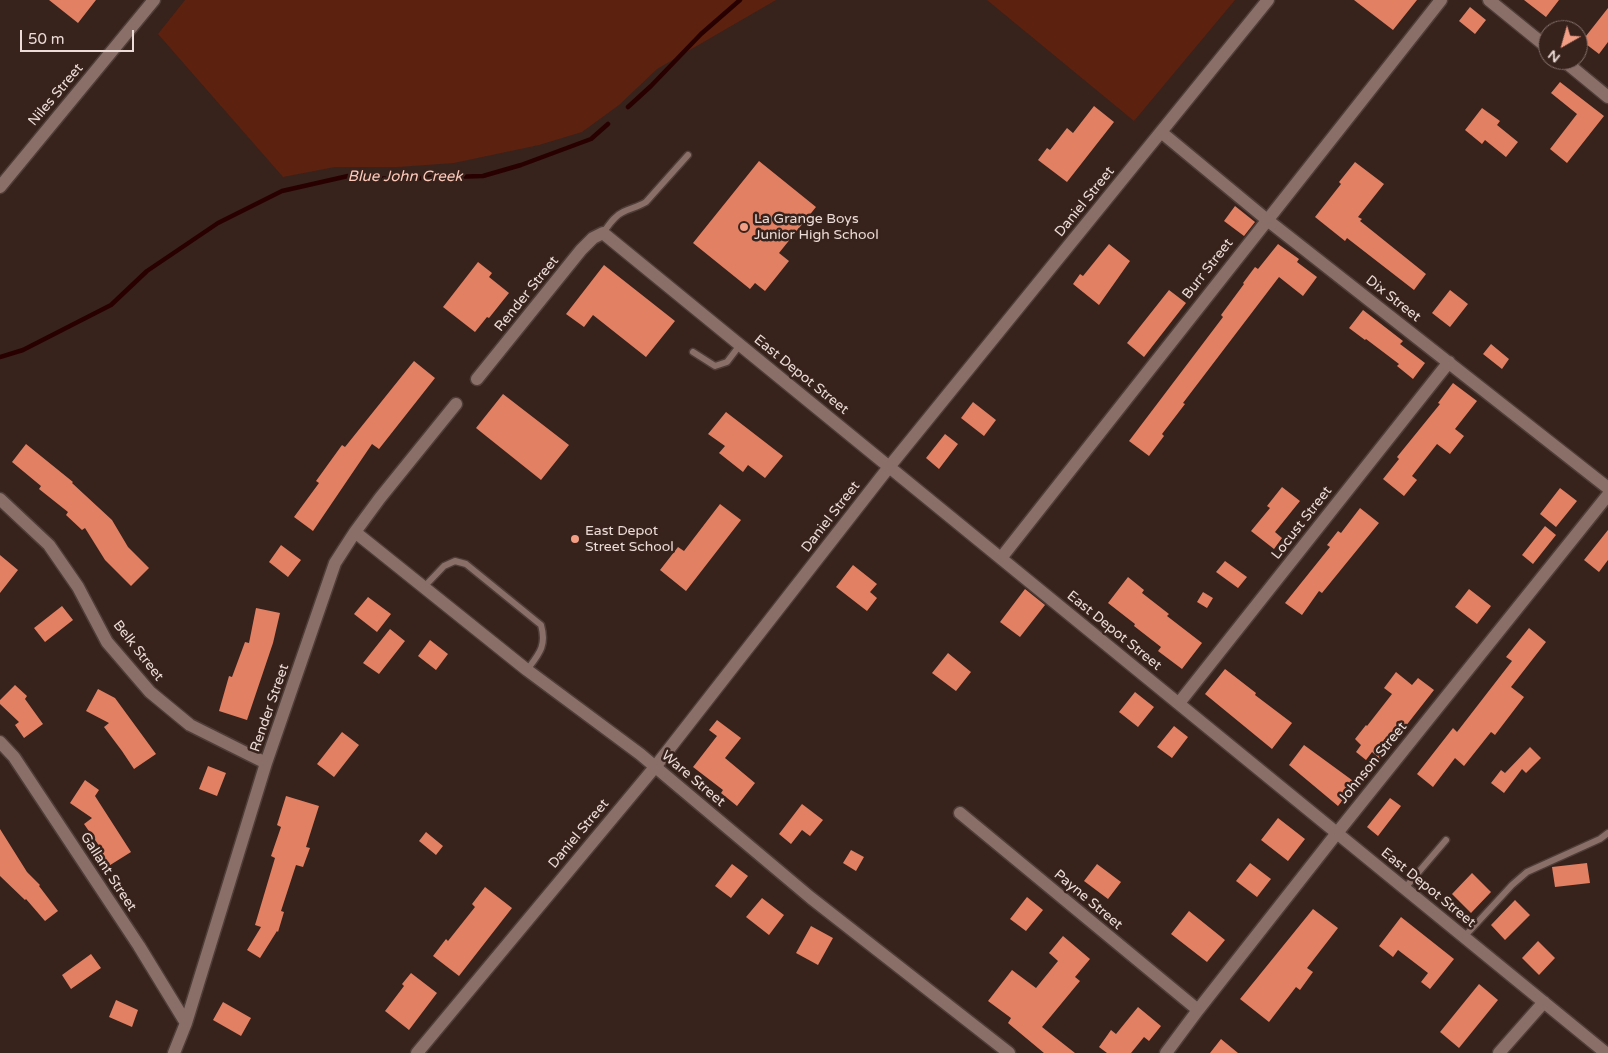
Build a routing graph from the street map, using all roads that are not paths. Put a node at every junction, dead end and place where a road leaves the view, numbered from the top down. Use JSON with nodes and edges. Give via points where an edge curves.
{"nodes":[{"id":1,"x":154,"y":0,"type":"edge"},
{"id":2,"x":1268,"y":0,"type":"edge"},
{"id":3,"x":1441,"y":0,"type":"edge"},
{"id":4,"x":1489,"y":0,"type":"edge"},
{"id":5,"x":1538,"y":40,"type":"edge"},
{"id":6,"x":1575,"y":70,"type":"edge"},
{"id":7,"x":1608,"y":97,"type":"edge"},
{"id":8,"x":1162,"y":132,"type":"junction"},
{"id":9,"x":688,"y":156,"type":"dead end"},
{"id":10,"x":0,"y":187,"type":"edge"},
{"id":11,"x":1266,"y":219,"type":"junction"},
{"id":12,"x":603,"y":233,"type":"junction"},
{"id":13,"x":740,"y":344,"type":"junction"},
{"id":14,"x":693,"y":352,"type":"dead end"},
{"id":15,"x":1449,"y":362,"type":"junction"},
{"id":16,"x":477,"y":379,"type":"dead end"},
{"id":17,"x":456,"y":404,"type":"dead end"},
{"id":18,"x":889,"y":467,"type":"junction"},
{"id":19,"x":1608,"y":488,"type":"edge"},
{"id":20,"x":1608,"y":495,"type":"edge"},
{"id":21,"x":0,"y":499,"type":"edge"},
{"id":22,"x":354,"y":532,"type":"junction"},
{"id":23,"x":1001,"y":558,"type":"junction"},
{"id":24,"x":424,"y":588,"type":"junction"},
{"id":25,"x":528,"y":670,"type":"junction"},
{"id":26,"x":1179,"y":703,"type":"junction"},
{"id":27,"x":0,"y":742,"type":"edge"},
{"id":28,"x":266,"y":763,"type":"junction"},
{"id":29,"x":655,"y":767,"type":"junction"},
{"id":30,"x":960,"y":813,"type":"dead end"},
{"id":31,"x":1337,"y":833,"type":"junction"},
{"id":32,"x":1608,"y":834,"type":"edge"},
{"id":33,"x":1446,"y":840,"type":"dead end"},
{"id":34,"x":1405,"y":888,"type":"junction"},
{"id":35,"x":1464,"y":937,"type":"junction"},
{"id":36,"x":1544,"y":1002,"type":"junction"},
{"id":37,"x":1198,"y":1010,"type":"junction"},
{"id":38,"x":186,"y":1023,"type":"junction"},
{"id":39,"x":174,"y":1053,"type":"edge"},
{"id":40,"x":417,"y":1053,"type":"edge"},
{"id":41,"x":1009,"y":1053,"type":"edge"},
{"id":42,"x":1166,"y":1053,"type":"edge"},
{"id":43,"x":1499,"y":1053,"type":"edge"},
{"id":44,"x":1606,"y":1053,"type":"edge"}],
"edges":[{"from":1,"to":10,"type":"street","name":"Niles Street"},
{"from":2,"to":8,"type":"street","name":"Daniel Street"},
{"from":3,"to":11,"type":"street","name":"Burr Street"},
{"from":4,"to":5,"type":"street"},
{"from":6,"to":7,"type":"street"},
{"from":8,"to":11,"type":"street","name":"Dix Street"},
{"from":8,"to":18,"type":"street","name":"Daniel Street"},
{"from":9,"to":12,"type":"lane","via":[[646,202],[623,212]]},
{"from":11,"to":15,"type":"street","name":"Dix Street"},
{"from":11,"to":23,"type":"street","name":"Burr Street"},
{"from":12,"to":13,"type":"street","name":"East Depot Street"},
{"from":12,"to":16,"type":"street","name":"Render Street","via":[[581,250]]},
{"from":13,"to":14,"type":"lane","via":[[726,362],[715,366]]},
{"from":13,"to":18,"type":"street","name":"East Depot Street"},
{"from":15,"to":19,"type":"street","name":"Dix Street"},
{"from":15,"to":26,"type":"street","name":"Locust Street"},
{"from":17,"to":22,"type":"street","name":"Render Street"},
{"from":18,"to":23,"type":"street","name":"East Depot Street"},
{"from":18,"to":29,"type":"street","name":"Daniel Street"},
{"from":20,"to":31,"type":"street","name":"Johnson Street"},
{"from":21,"to":28,"type":"street","name":"Belk Street","via":[[49,545],[78,587],[107,642],[150,692],[190,725]]},
{"from":22,"to":24,"type":"street","name":"Ware Street"},
{"from":22,"to":28,"type":"street","name":"Render Street","via":[[335,563]]},
{"from":23,"to":26,"type":"street","name":"East Depot Street"},
{"from":24,"to":25,"type":"street","name":"Ware Street"},
{"from":24,"to":25,"type":"lane","via":[[444,566],[455,561],[466,564],[488,580],[541,625],[545,636],[541,651]]},
{"from":25,"to":29,"type":"street","name":"Ware Street"},
{"from":26,"to":31,"type":"street","name":"East Depot Street"},
{"from":27,"to":38,"type":"street","name":"Gallant Street","via":[[14,757]]},
{"from":28,"to":38,"type":"street","name":"Render Street"},
{"from":29,"to":40,"type":"street","name":"Daniel Street"},
{"from":29,"to":41,"type":"street","name":"Ware Street","via":[[811,898]]},
{"from":30,"to":37,"type":"street","name":"Payne Street"},
{"from":31,"to":34,"type":"street","name":"East Depot Street"},
{"from":31,"to":37,"type":"street","name":"Johnson Street"},
{"from":32,"to":35,"type":"lane","via":[[1527,872]]},
{"from":33,"to":34,"type":"lane"},
{"from":34,"to":35,"type":"street","name":"East Depot Street"},
{"from":35,"to":36,"type":"street","name":"East Depot Street"},
{"from":36,"to":43,"type":"street"},
{"from":36,"to":44,"type":"street","name":"East Depot Street"},
{"from":37,"to":42,"type":"street","name":"Johnson Street"},
{"from":38,"to":39,"type":"street","name":"Render Street"}]}
